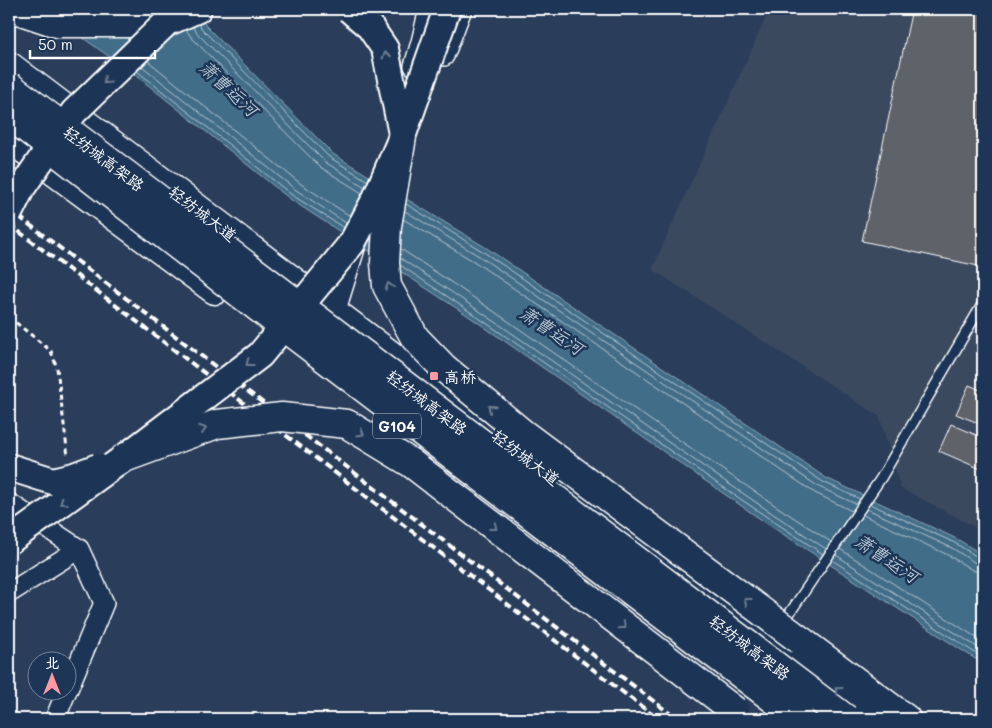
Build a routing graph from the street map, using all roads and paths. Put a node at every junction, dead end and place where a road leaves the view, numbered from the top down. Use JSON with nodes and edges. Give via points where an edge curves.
{"nodes":[{"id":1,"x":15,"y":9,"type":"edge"},
{"id":2,"x":198,"y":9,"type":"edge"},
{"id":3,"x":349,"y":9,"type":"edge"},
{"id":4,"x":429,"y":9,"type":"edge"},
{"id":5,"x":447,"y":9,"type":"edge"},
{"id":6,"x":462,"y":9,"type":"edge"},
{"id":7,"x":174,"y":16,"type":"edge"},
{"id":8,"x":9,"y":66,"type":"edge"},
{"id":9,"x":9,"y":86,"type":"edge"},
{"id":10,"x":9,"y":115,"type":"edge"},
{"id":11,"x":402,"y":137,"type":"junction"},
{"id":12,"x":9,"y":138,"type":"edge"},
{"id":13,"x":379,"y":176,"type":"junction"},
{"id":14,"x":9,"y":213,"type":"edge"},
{"id":15,"x":983,"y":303,"type":"edge"},
{"id":16,"x":335,"y":313,"type":"junction"},
{"id":17,"x":9,"y":317,"type":"edge"},
{"id":18,"x":124,"y":458,"type":"junction"},
{"id":19,"x":69,"y":463,"type":"dead end"},
{"id":20,"x":9,"y":467,"type":"edge"},
{"id":21,"x":9,"y":503,"type":"edge"},
{"id":22,"x":9,"y":541,"type":"edge"},
{"id":23,"x":79,"y":549,"type":"junction"},
{"id":24,"x":9,"y":593,"type":"edge"},
{"id":25,"x":771,"y":641,"type":"junction"},
{"id":26,"x":78,"y":664,"type":"edge"},
{"id":27,"x":63,"y":700,"type":"edge"},
{"id":28,"x":740,"y":715,"type":"edge"},
{"id":29,"x":55,"y":719,"type":"edge"},
{"id":30,"x":780,"y":719,"type":"edge"},
{"id":31,"x":800,"y":719,"type":"edge"},
{"id":32,"x":846,"y":719,"type":"edge"},
{"id":33,"x":877,"y":719,"type":"edge"},
{"id":34,"x":906,"y":719,"type":"edge"}],
"edges":[{"from":1,"to":7,"type":"main road","via":[[57,23]]},
{"from":2,"to":7,"type":"main road"},
{"from":11,"to":3,"type":"main road","one_way":true,"bridge":true,"via":[[385,49],[370,27]]},
{"from":4,"to":13,"type":"street"},
{"from":5,"to":11,"type":"main road","bridge":true},
{"from":6,"to":13,"type":"street","via":[[442,61]]},
{"from":7,"to":14,"type":"main road","one_way":true,"bridge":true,"via":[[74,112]]},
{"from":8,"to":16,"type":"main road","name":"轻纺城大道"},
{"from":9,"to":32,"type":"main road","name":"轻纺城高架路","bridge":true},
{"from":10,"to":31,"type":"main road","name":"轻纺城高架路","bridge":true},
{"from":11,"to":18,"type":"main road","one_way":true,"bridge":true,"via":[[376,198],[352,243],[260,355]]},
{"from":34,"to":11,"type":"main road","one_way":true,"bridge":true,"via":[[522,433],[444,368],[415,338],[387,286],[385,263],[387,226]]},
{"from":12,"to":30,"type":"main road","number":"G104","via":[[571,556]]},
{"from":13,"to":16,"type":"street","bridge":true},
{"from":15,"to":25,"type":"lane","via":[[881,478]]},
{"from":16,"to":25,"type":"main road","name":"轻纺城大道"},
{"from":17,"to":19,"type":"path","via":[[51,351],[57,368]]},
{"from":18,"to":20,"type":"main road","bridge":true,"via":[[53,481]]},
{"from":18,"to":22,"type":"main road","one_way":true,"bridge":true},
{"from":18,"to":28,"type":"main road","one_way":true,"bridge":true,"via":[[218,424],[282,417],[347,424],[410,462]]},
{"from":21,"to":23,"type":"street"},
{"from":23,"to":24,"type":"street"},
{"from":23,"to":26,"type":"street","via":[[104,602]]},
{"from":33,"to":25,"type":"main road","name":"轻纺城大道","one_way":true},
{"from":27,"to":29,"type":"street"}]}
